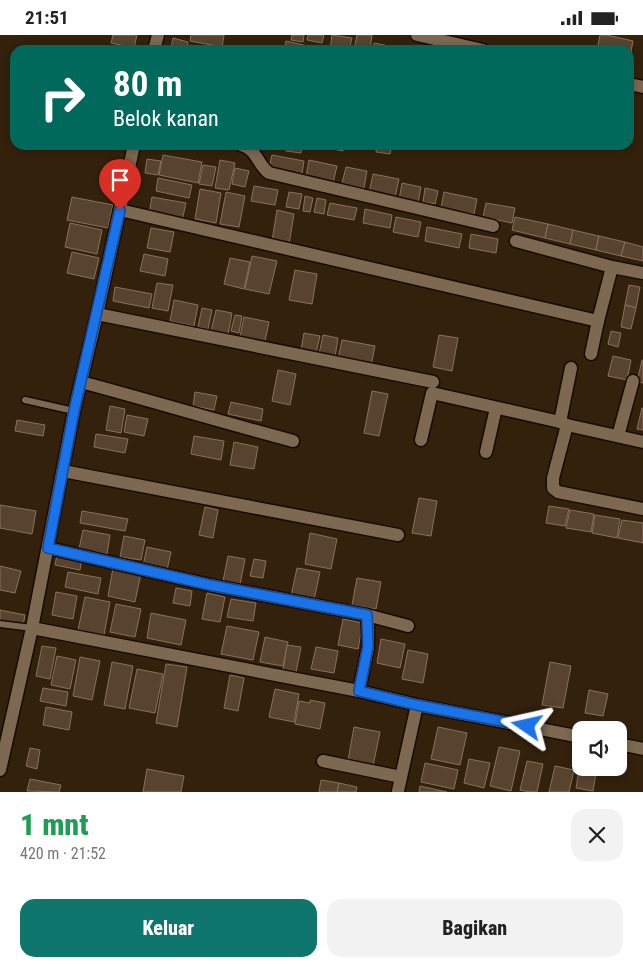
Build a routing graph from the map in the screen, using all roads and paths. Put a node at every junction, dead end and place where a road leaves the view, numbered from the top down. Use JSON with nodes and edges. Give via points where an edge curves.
{"nodes":[{"id":1,"x":417,"y":35,"type":"edge"},
{"id":2,"x":461,"y":45,"type":"edge"},
{"id":3,"x":133,"y":150,"type":"edge"},
{"id":4,"x":251,"y":150,"type":"edge"},
{"id":5,"x":120,"y":210,"type":"junction"},
{"id":6,"x":493,"y":226,"type":"dead end"},
{"id":7,"x":516,"y":241,"type":"dead end"},
{"id":8,"x":612,"y":267,"type":"junction"},
{"id":9,"x":643,"y":273,"type":"edge"},
{"id":10,"x":97,"y":314,"type":"junction"},
{"id":11,"x":598,"y":321,"type":"junction"},
{"id":12,"x":591,"y":354,"type":"dead end"},
{"id":13,"x":571,"y":368,"type":"dead end"},
{"id":14,"x":633,"y":381,"type":"dead end"},
{"id":15,"x":81,"y":382,"type":"junction"},
{"id":16,"x":432,"y":382,"type":"dead end"},
{"id":17,"x":25,"y":400,"type":"dead end"},
{"id":18,"x":496,"y":408,"type":"junction"},
{"id":19,"x":74,"y":411,"type":"junction"},
{"id":20,"x":564,"y":423,"type":"junction"},
{"id":21,"x":618,"y":436,"type":"junction"},
{"id":22,"x":421,"y":440,"type":"dead end"},
{"id":23,"x":293,"y":441,"type":"dead end"},
{"id":24,"x":643,"y":442,"type":"edge"},
{"id":25,"x":486,"y":452,"type":"dead end"},
{"id":26,"x":62,"y":471,"type":"junction"},
{"id":27,"x":643,"y":509,"type":"edge"},
{"id":28,"x":398,"y":535,"type":"dead end"},
{"id":29,"x":48,"y":548,"type":"junction"},
{"id":30,"x":367,"y":615,"type":"junction"},
{"id":31,"x":0,"y":624,"type":"edge"},
{"id":32,"x":408,"y":626,"type":"dead end"},
{"id":33,"x":32,"y":628,"type":"junction"},
{"id":34,"x":359,"y":691,"type":"junction"},
{"id":35,"x":417,"y":705,"type":"junction"},
{"id":36,"x":572,"y":735,"type":"edge"},
{"id":37,"x":627,"y":746,"type":"edge"},
{"id":38,"x":643,"y":749,"type":"edge"},
{"id":39,"x":323,"y":761,"type":"dead end"},
{"id":40,"x":0,"y":770,"type":"edge"},
{"id":41,"x":401,"y":777,"type":"junction"},
{"id":42,"x":398,"y":791,"type":"edge"}],
"edges":[{"from":1,"to":2,"type":"street"},
{"from":3,"to":5,"type":"street"},
{"from":4,"to":6,"type":"street","via":[[269,173]]},
{"from":5,"to":10,"type":"street"},
{"from":5,"to":11,"type":"street"},
{"from":7,"to":8,"type":"street"},
{"from":8,"to":9,"type":"street"},
{"from":8,"to":11,"type":"street"},
{"from":10,"to":15,"type":"street"},
{"from":10,"to":16,"type":"street"},
{"from":11,"to":12,"type":"street"},
{"from":13,"to":20,"type":"street"},
{"from":14,"to":21,"type":"street"},
{"from":15,"to":19,"type":"street"},
{"from":15,"to":23,"type":"street"},
{"from":17,"to":19,"type":"lane"},
{"from":18,"to":20,"type":"street"},
{"from":18,"to":22,"type":"street","via":[[432,393]]},
{"from":18,"to":25,"type":"street"},
{"from":19,"to":26,"type":"street"},
{"from":20,"to":21,"type":"street"},
{"from":20,"to":27,"type":"street","via":[[553,488],[558,492]]},
{"from":21,"to":24,"type":"street"},
{"from":26,"to":28,"type":"street"},
{"from":26,"to":29,"type":"street"},
{"from":29,"to":30,"type":"street","via":[[210,585]]},
{"from":29,"to":33,"type":"street"},
{"from":30,"to":32,"type":"street"},
{"from":30,"to":34,"type":"street","via":[[368,647]]},
{"from":31,"to":33,"type":"lane"},
{"from":33,"to":34,"type":"street"},
{"from":33,"to":40,"type":"street"},
{"from":34,"to":35,"type":"street"},
{"from":35,"to":36,"type":"street"},
{"from":35,"to":41,"type":"street"},
{"from":37,"to":38,"type":"street"},
{"from":39,"to":41,"type":"street"},
{"from":41,"to":42,"type":"street"}]}
